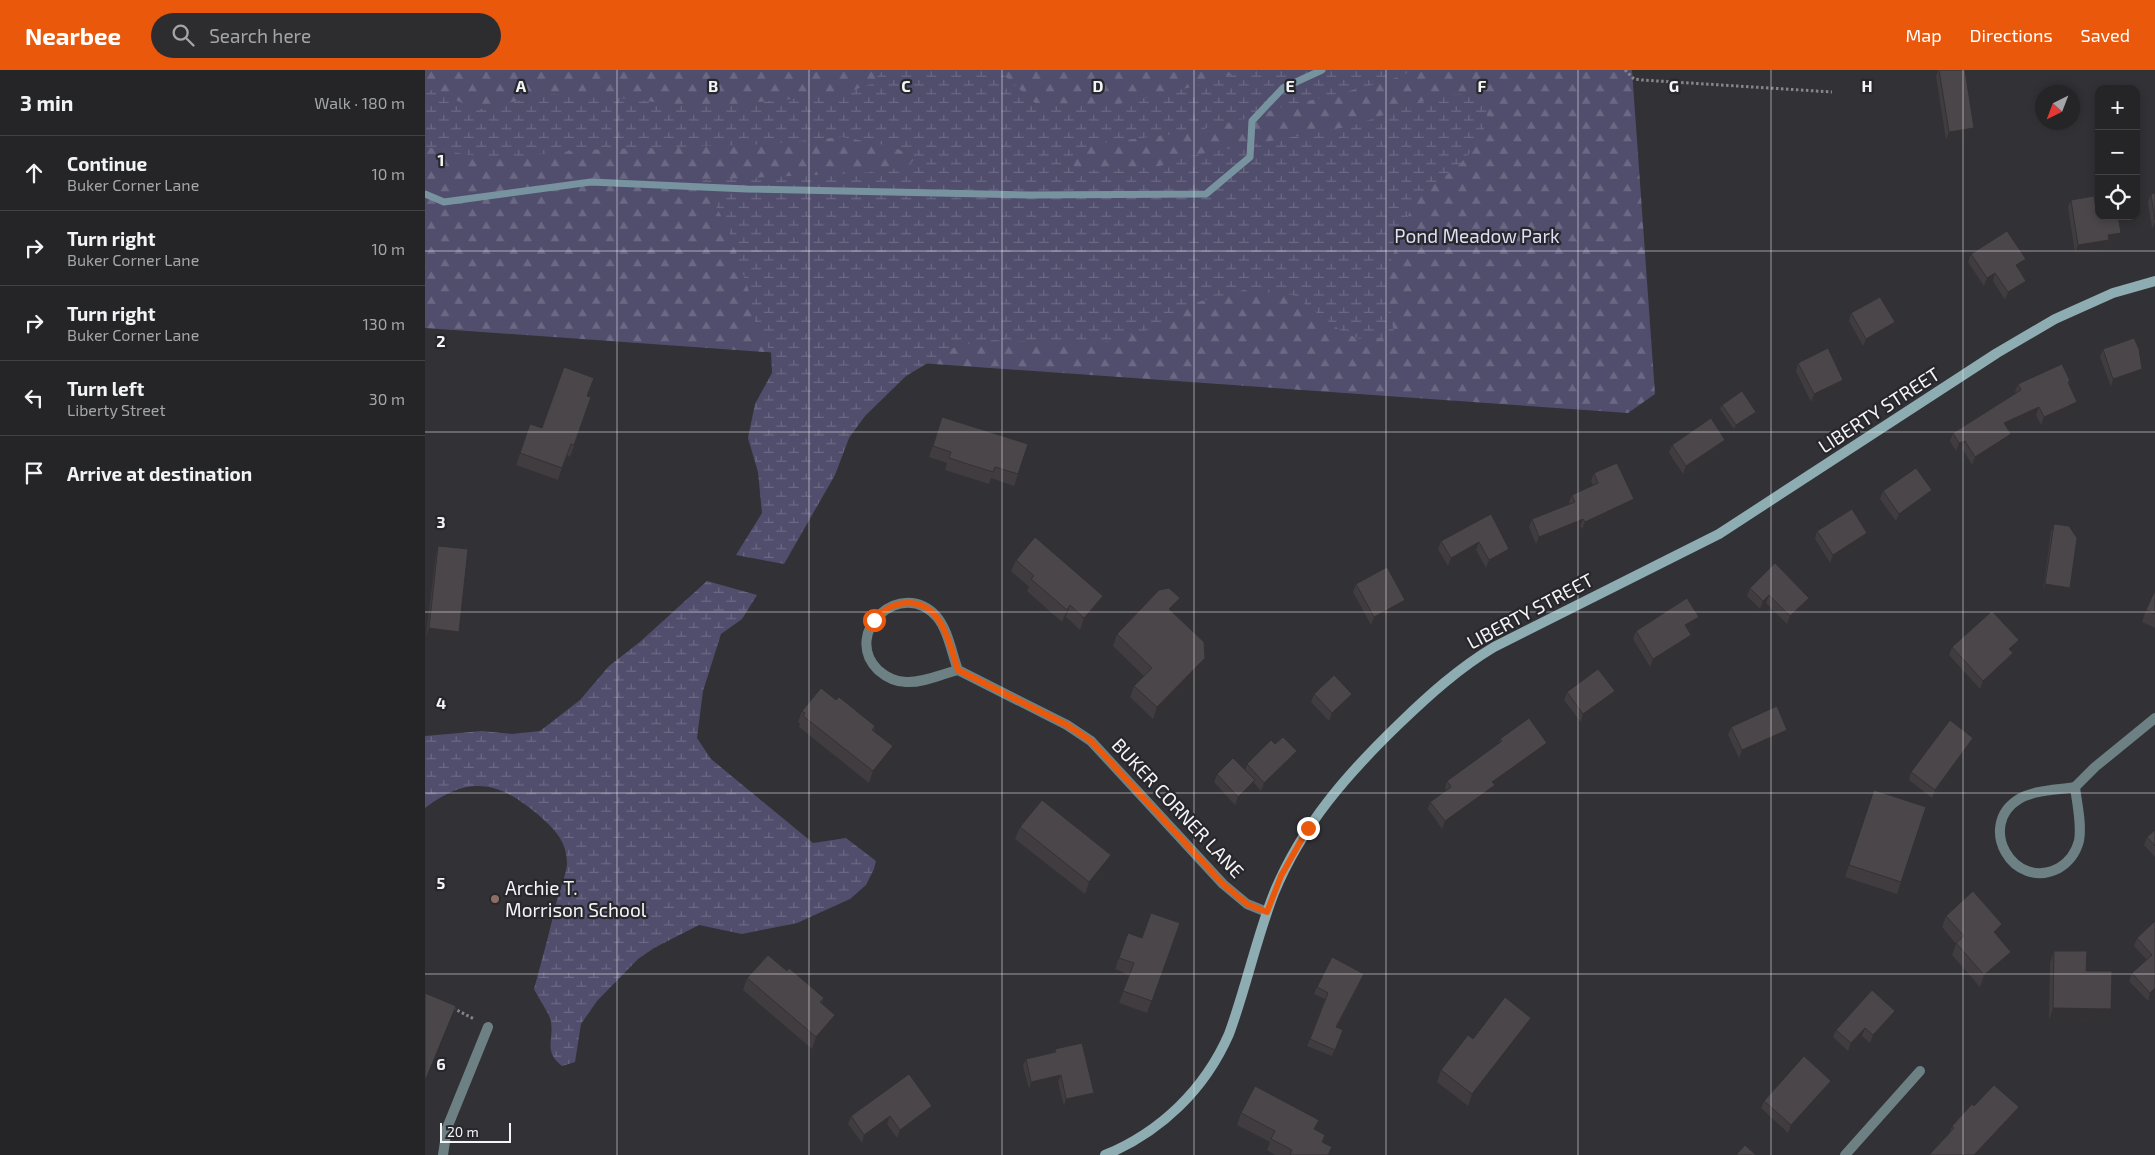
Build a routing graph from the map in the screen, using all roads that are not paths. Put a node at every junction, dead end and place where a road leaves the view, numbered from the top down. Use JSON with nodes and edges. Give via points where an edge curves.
{"nodes":[{"id":1,"x":2155,"y":281,"type":"edge"},
{"id":2,"x":958,"y":670,"type":"junction"},
{"id":3,"x":2155,"y":718,"type":"edge"},
{"id":4,"x":2075,"y":787,"type":"junction"},
{"id":5,"x":1267,"y":912,"type":"junction"},
{"id":6,"x":488,"y":1026,"type":"road end"},
{"id":7,"x":1920,"y":1071,"type":"dead end"},
{"id":8,"x":443,"y":1155,"type":"edge"},
{"id":9,"x":1105,"y":1155,"type":"edge"},
{"id":10,"x":1845,"y":1155,"type":"edge"}],
"edges":[{"from":1,"to":5,"type":"main road","name":"LIBERTY STREET","via":[[2095,300],[2049,322],[1719,534],[1476,658],[1422,702],[1336,789],[1299,843]]},
{"from":2,"to":2,"type":"street","via":[[942,624],[925,607],[911,603],[896,604],[874,620],[867,639],[869,653],[874,665],[890,678],[913,682]]},
{"from":2,"to":5,"type":"street","name":"BUKER CORNER LANE","via":[[1067,725],[1091,741],[1223,884],[1247,904]]},
{"from":3,"to":4,"type":"street"},
{"from":4,"to":4,"type":"street","via":[[2080,834],[2077,848],[2068,861],[2057,869],[2042,873],[2027,871],[2013,863],[2000,837],[2001,823],[2009,807],[2027,795]]},
{"from":5,"to":9,"type":"main road","name":"LIBERTY STREET","via":[[1236,1015],[1214,1064],[1171,1115],[1145,1136]]},
{"from":6,"to":8,"type":"street","via":[[447,1128]]},
{"from":7,"to":10,"type":"street"}]}
